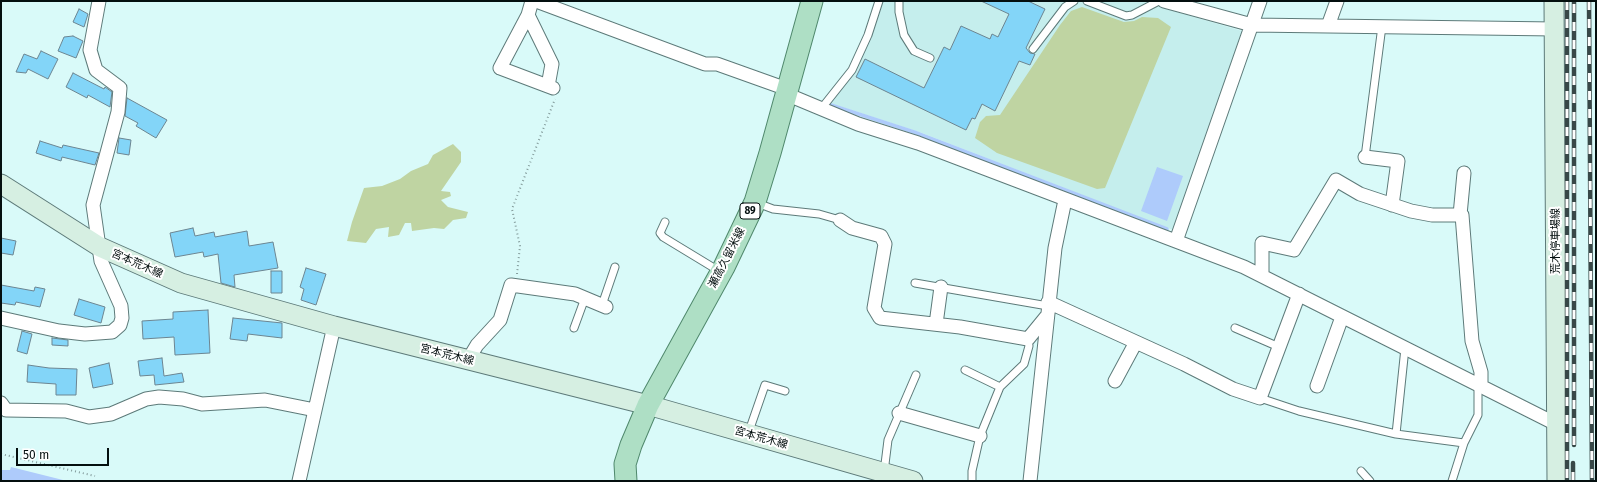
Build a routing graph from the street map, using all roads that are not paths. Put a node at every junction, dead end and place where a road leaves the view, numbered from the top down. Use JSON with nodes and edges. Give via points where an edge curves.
{"nodes":[{"id":1,"x":99,"y":1,"type":"edge"},
{"id":2,"x":532,"y":1,"type":"edge"},
{"id":3,"x":536,"y":1,"type":"edge"},
{"id":4,"x":812,"y":1,"type":"edge"},
{"id":5,"x":879,"y":1,"type":"edge"},
{"id":6,"x":899,"y":1,"type":"edge"},
{"id":7,"x":1074,"y":1,"type":"edge"},
{"id":8,"x":1087,"y":1,"type":"edge"},
{"id":9,"x":1159,"y":1,"type":"edge"},
{"id":10,"x":1164,"y":1,"type":"edge"},
{"id":11,"x":1260,"y":1,"type":"edge"},
{"id":12,"x":1337,"y":1,"type":"edge"},
{"id":13,"x":1554,"y":1,"type":"edge"},
{"id":14,"x":528,"y":15,"type":"junction"},
{"id":15,"x":1252,"y":24,"type":"junction"},
{"id":16,"x":1328,"y":26,"type":"junction"},
{"id":17,"x":1382,"y":26,"type":"junction"},
{"id":18,"x":1555,"y":29,"type":"junction"},
{"id":19,"x":1033,"y":49,"type":"dead end"},
{"id":20,"x":930,"y":58,"type":"dead end"},
{"id":21,"x":786,"y":91,"type":"junction"},
{"id":22,"x":821,"y":108,"type":"junction"},
{"id":23,"x":1365,"y":157,"type":"joint"},
{"id":24,"x":1464,"y":172,"type":"dead end"},
{"id":25,"x":1,"y":184,"type":"edge"},
{"id":26,"x":1065,"y":200,"type":"junction"},
{"id":27,"x":755,"y":202,"type":"junction"},
{"id":28,"x":1392,"y":205,"type":"junction"},
{"id":29,"x":1460,"y":215,"type":"junction"},
{"id":30,"x":840,"y":220,"type":"joint"},
{"id":31,"x":665,"y":222,"type":"dead end"},
{"id":32,"x":1176,"y":241,"type":"junction"},
{"id":33,"x":100,"y":247,"type":"junction"},
{"id":34,"x":615,"y":267,"type":"dead end"},
{"id":35,"x":721,"y":272,"type":"junction"},
{"id":36,"x":1262,"y":276,"type":"junction"},
{"id":37,"x":915,"y":283,"type":"dead end"},
{"id":38,"x":941,"y":287,"type":"junction"},
{"id":39,"x":1299,"y":294,"type":"junction"},
{"id":40,"x":585,"y":298,"type":"junction"},
{"id":41,"x":604,"y":306,"type":"joint"},
{"id":42,"x":1047,"y":308,"type":"junction"},
{"id":43,"x":1342,"y":317,"type":"junction"},
{"id":44,"x":1,"y":318,"type":"edge"},
{"id":45,"x":936,"y":324,"type":"junction"},
{"id":46,"x":334,"y":326,"type":"junction"},
{"id":47,"x":574,"y":328,"type":"dead end"},
{"id":48,"x":1234,"y":328,"type":"dead end"},
{"id":49,"x":1028,"y":339,"type":"junction"},
{"id":50,"x":1136,"y":342,"type":"junction"},
{"id":51,"x":1279,"y":347,"type":"junction"},
{"id":52,"x":1406,"y":348,"type":"junction"},
{"id":53,"x":468,"y":360,"type":"junction"},
{"id":54,"x":965,"y":370,"type":"dead end"},
{"id":55,"x":916,"y":375,"type":"dead end"},
{"id":56,"x":1115,"y":381,"type":"dead end"},
{"id":57,"x":1000,"y":386,"type":"junction"},
{"id":58,"x":1316,"y":386,"type":"dead end"},
{"id":59,"x":1479,"y":386,"type":"junction"},
{"id":60,"x":785,"y":391,"type":"dead end"},
{"id":61,"x":1260,"y":398,"type":"junction"},
{"id":62,"x":1,"y":403,"type":"edge"},
{"id":63,"x":648,"y":405,"type":"junction"},
{"id":64,"x":315,"y":410,"type":"junction"},
{"id":65,"x":899,"y":413,"type":"junction"},
{"id":66,"x":1558,"y":424,"type":"junction"},
{"id":67,"x":748,"y":434,"type":"junction"},
{"id":68,"x":1396,"y":434,"type":"junction"},
{"id":69,"x":980,"y":436,"type":"junction"},
{"id":70,"x":1464,"y":443,"type":"junction"},
{"id":71,"x":1361,"y":471,"type":"dead end"},
{"id":72,"x":884,"y":474,"type":"junction"},
{"id":73,"x":299,"y":481,"type":"edge"},
{"id":74,"x":626,"y":481,"type":"edge"},
{"id":75,"x":912,"y":481,"type":"edge"},
{"id":76,"x":972,"y":481,"type":"edge"},
{"id":77,"x":1030,"y":481,"type":"edge"},
{"id":78,"x":1370,"y":481,"type":"edge"},
{"id":79,"x":1452,"y":481,"type":"edge"},
{"id":80,"x":1557,"y":481,"type":"edge"}],
"edges":[{"from":1,"to":33,"type":"street","via":[[90,50],[96,70],[120,88],[118,112],[93,205]]},
{"from":2,"to":14,"type":"street"},
{"from":3,"to":21,"type":"street","via":[[705,64],[717,64]]},
{"from":4,"to":21,"type":"main road","name":"瀬高久留米線","number":"89"},
{"from":5,"to":22,"type":"lane","via":[[852,70]]},
{"from":6,"to":20,"type":"lane","via":[[904,35],[914,50]]},
{"from":7,"to":19,"type":"lane","via":[[1065,7]]},
{"from":8,"to":9,"type":"lane","via":[[1126,16]]},
{"from":10,"to":15,"type":"street"},
{"from":11,"to":15,"type":"street"},
{"from":12,"to":16,"type":"street"},
{"from":13,"to":18,"type":"main road","name":"荒木停車場線"},
{"from":14,"to":14,"type":"street","via":[[500,68],[550,87],[552,64]]},
{"from":15,"to":16,"type":"street"},
{"from":15,"to":32,"type":"street"},
{"from":16,"to":17,"type":"street"},
{"from":17,"to":18,"type":"street"},
{"from":17,"to":23,"type":"lane"},
{"from":18,"to":66,"type":"main road","name":"荒木停車場線"},
{"from":21,"to":22,"type":"street"},
{"from":21,"to":27,"type":"main road","name":"瀬高久留米線","number":"89"},
{"from":22,"to":26,"type":"street"},
{"from":23,"to":28,"type":"street","via":[[1398,160]]},
{"from":24,"to":29,"type":"street"},
{"from":25,"to":33,"type":"main road","name":"宮本荒木線"},
{"from":26,"to":32,"type":"street"},
{"from":26,"to":42,"type":"street","via":[[1054,248]]},
{"from":27,"to":30,"type":"lane","via":[[773,209],[819,214]]},
{"from":27,"to":35,"type":"main road","name":"瀬高久留米線","number":"89"},
{"from":28,"to":29,"type":"street","via":[[1432,215]]},
{"from":28,"to":36,"type":"street","via":[[1360,194],[1336,180],[1294,250],[1262,243]]},
{"from":29,"to":59,"type":"street","via":[[1472,341],[1481,372]]},
{"from":30,"to":45,"type":"street","via":[[852,228],[881,236],[885,244],[874,308],[880,318]]},
{"from":31,"to":35,"type":"lane","via":[[660,233],[663,237]]},
{"from":32,"to":36,"type":"street"},
{"from":33,"to":44,"type":"street","via":[[101,261],[121,306],[120,325],[112,332],[85,334],[59,331]]},
{"from":33,"to":46,"type":"main road","name":"宮本荒木線","via":[[181,282]]},
{"from":34,"to":41,"type":"lane"},
{"from":35,"to":63,"type":"main road","name":"瀬高久留米線","number":"89"},
{"from":36,"to":39,"type":"street"},
{"from":37,"to":38,"type":"lane"},
{"from":38,"to":42,"type":"lane"},
{"from":38,"to":45,"type":"street"},
{"from":39,"to":43,"type":"street"},
{"from":39,"to":51,"type":"street"},
{"from":40,"to":41,"type":"street"},
{"from":40,"to":47,"type":"lane"},
{"from":40,"to":53,"type":"street","via":[[575,294],[511,285],[500,320]]},
{"from":42,"to":49,"type":"street"},
{"from":42,"to":50,"type":"street"},
{"from":42,"to":77,"type":"street"},
{"from":43,"to":52,"type":"street"},
{"from":43,"to":58,"type":"street"},
{"from":45,"to":49,"type":"street"},
{"from":46,"to":53,"type":"main road","name":"宮本荒木線"},
{"from":46,"to":64,"type":"street"},
{"from":48,"to":51,"type":"lane"},
{"from":49,"to":57,"type":"lane","via":[[1029,346],[1024,364]]},
{"from":50,"to":56,"type":"street"},
{"from":50,"to":61,"type":"street","via":[[1233,389]]},
{"from":51,"to":61,"type":"street"},
{"from":52,"to":59,"type":"street"},
{"from":52,"to":68,"type":"lane"},
{"from":53,"to":63,"type":"main road","name":"宮本荒木線"},
{"from":54,"to":57,"type":"lane"},
{"from":55,"to":65,"type":"lane"},
{"from":57,"to":69,"type":"lane"},
{"from":59,"to":66,"type":"street"},
{"from":59,"to":70,"type":"lane","via":[[1478,415]]},
{"from":60,"to":67,"type":"lane","via":[[765,385]]},
{"from":61,"to":68,"type":"lane","via":[[1299,411]]},
{"from":62,"to":64,"type":"street","via":[[6,410],[54,410],[89,417],[111,414],[146,399],[158,397],[202,404],[265,400]]},
{"from":63,"to":67,"type":"main road","name":"宮本荒木線"},
{"from":63,"to":74,"type":"main road","name":"瀬高久留米線","number":"89","via":[[625,464]]},
{"from":64,"to":73,"type":"street"},
{"from":65,"to":69,"type":"street"},
{"from":65,"to":72,"type":"lane","via":[[886,444]]},
{"from":66,"to":80,"type":"main road","name":"荒木停車場線"},
{"from":67,"to":72,"type":"main road","name":"宮本荒木線"},
{"from":68,"to":70,"type":"lane"},
{"from":69,"to":76,"type":"lane"},
{"from":70,"to":79,"type":"lane"},
{"from":71,"to":78,"type":"lane"},
{"from":72,"to":75,"type":"main road","name":"宮本荒木線"}]}
